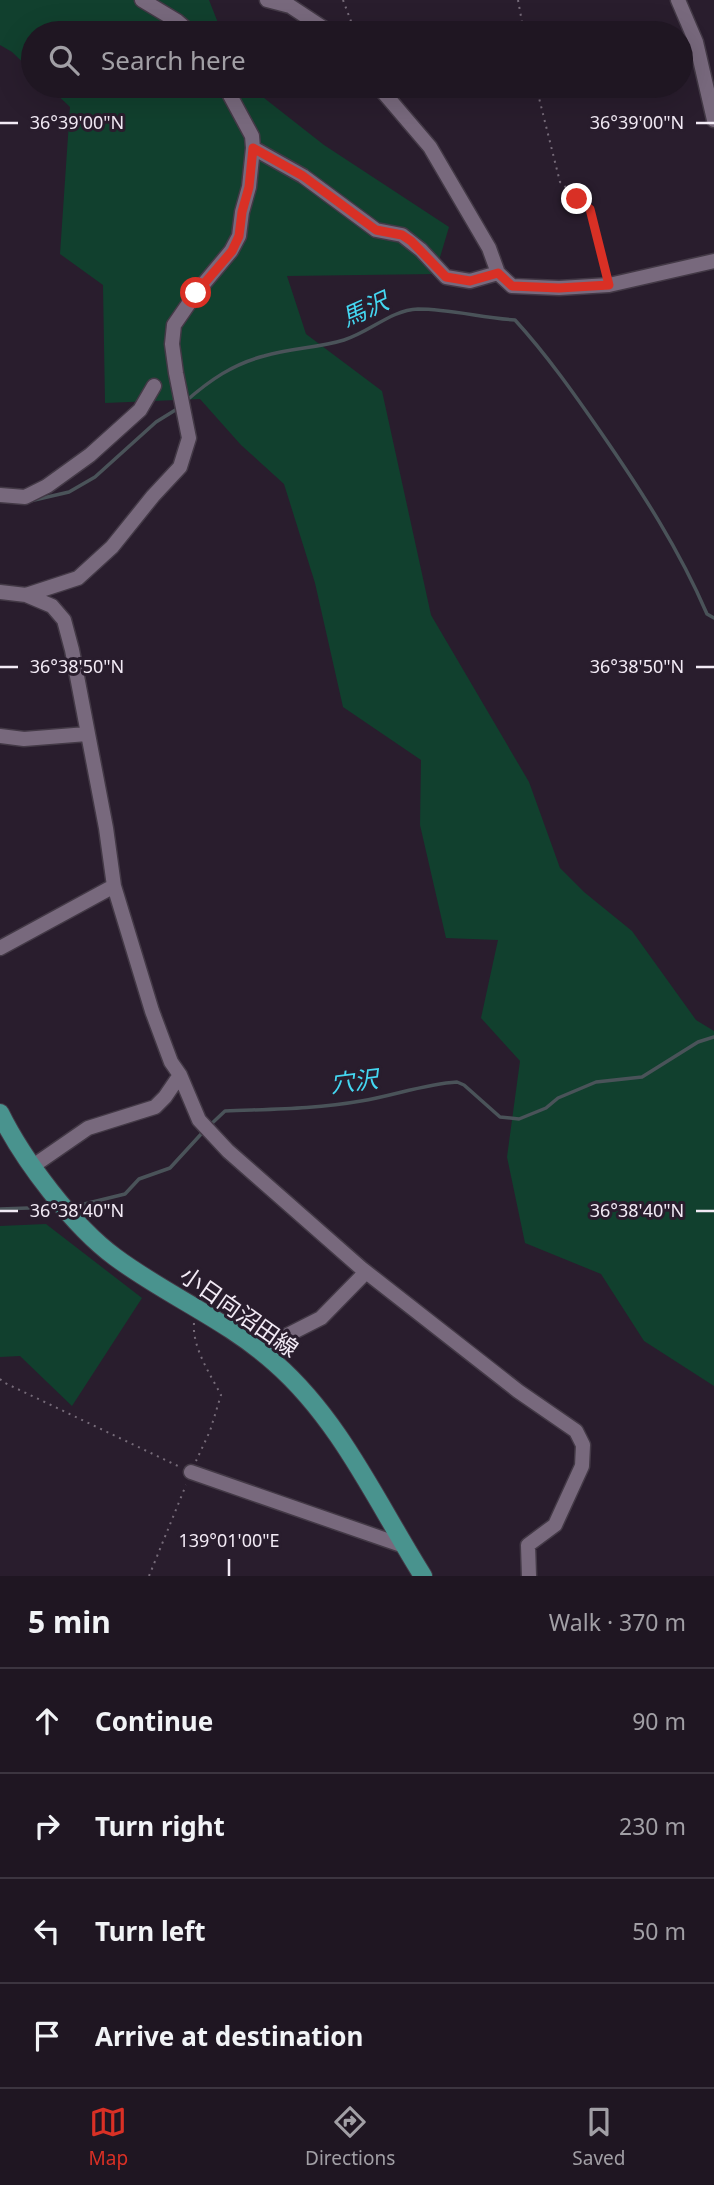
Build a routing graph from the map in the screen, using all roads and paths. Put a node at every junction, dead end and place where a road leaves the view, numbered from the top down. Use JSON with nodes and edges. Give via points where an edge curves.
{"nodes":[{"id":1,"x":142,"y":0,"type":"edge"},
{"id":2,"x":267,"y":0,"type":"edge"},
{"id":3,"x":343,"y":0,"type":"edge"},
{"id":4,"x":518,"y":0,"type":"edge"},
{"id":5,"x":678,"y":0,"type":"edge"},
{"id":6,"x":177,"y":21,"type":"edge"},
{"id":7,"x":313,"y":21,"type":"edge"},
{"id":8,"x":351,"y":21,"type":"edge"},
{"id":9,"x":522,"y":21,"type":"edge"},
{"id":10,"x":687,"y":21,"type":"edge"},
{"id":11,"x":693,"y":35,"type":"edge"},
{"id":12,"x":231,"y":98,"type":"edge"},
{"id":13,"x":388,"y":98,"type":"edge"},
{"id":14,"x":539,"y":98,"type":"edge"},
{"id":15,"x":714,"y":120,"type":"edge"},
{"id":16,"x":253,"y":148,"type":"junction"},
{"id":17,"x":714,"y":261,"type":"edge"},
{"id":18,"x":498,"y":273,"type":"junction"},
{"id":19,"x":609,"y":285,"type":"junction"},
{"id":20,"x":154,"y":386,"type":"dead end"},
{"id":21,"x":0,"y":495,"type":"edge"},
{"id":22,"x":0,"y":592,"type":"edge"},
{"id":23,"x":26,"y":595,"type":"junction"},
{"id":24,"x":88,"y":734,"type":"junction"},
{"id":25,"x":0,"y":736,"type":"edge"},
{"id":26,"x":114,"y":886,"type":"junction"},
{"id":27,"x":0,"y":948,"type":"edge"},
{"id":28,"x":180,"y":1074,"type":"junction"},
{"id":29,"x":0,"y":1113,"type":"edge"},
{"id":30,"x":33,"y":1166,"type":"junction"},
{"id":31,"x":366,"y":1272,"type":"junction"},
{"id":32,"x":195,"y":1308,"type":"junction"},
{"id":33,"x":258,"y":1350,"type":"junction"},
{"id":34,"x":0,"y":1379,"type":"edge"},
{"id":35,"x":191,"y":1472,"type":"junction"},
{"id":36,"x":404,"y":1546,"type":"junction"},
{"id":37,"x":149,"y":1576,"type":"edge"},
{"id":38,"x":423,"y":1576,"type":"edge"},
{"id":39,"x":529,"y":1576,"type":"edge"}],
"edges":[{"from":1,"to":6,"type":"street"},
{"from":2,"to":7,"type":"street","via":[[290,6]]},
{"from":3,"to":8,"type":"path"},
{"from":4,"to":9,"type":"path"},
{"from":5,"to":10,"type":"street"},
{"from":11,"to":15,"type":"street"},
{"from":12,"to":16,"type":"street","via":[[252,136]]},
{"from":13,"to":18,"type":"street","via":[[430,147],[489,248]]},
{"from":14,"to":19,"type":"path","via":[[560,181],[590,209]]},
{"from":16,"to":18,"type":"street","via":[[303,176],[376,230],[411,241],[446,277],[470,281]]},
{"from":16,"to":23,"type":"street","via":[[239,236],[174,325],[172,344],[189,438],[180,467],[112,547],[78,578]]},
{"from":17,"to":19,"type":"street"},
{"from":18,"to":19,"type":"street","via":[[512,286]]},
{"from":20,"to":21,"type":"street","via":[[140,410],[47,486],[25,497]]},
{"from":22,"to":23,"type":"street"},
{"from":23,"to":24,"type":"street","via":[[52,606],[64,620]]},
{"from":24,"to":25,"type":"street","via":[[24,739]]},
{"from":24,"to":26,"type":"street"},
{"from":26,"to":27,"type":"street"},
{"from":26,"to":28,"type":"street","via":[[152,1011]]},
{"from":28,"to":30,"type":"street","via":[[155,1107],[88,1128]]},
{"from":28,"to":31,"type":"street","via":[[199,1120],[228,1151]]},
{"from":29,"to":30,"type":"main road","name":"小日向沼田線"},
{"from":30,"to":32,"type":"main road","name":"小日向沼田線","via":[[88,1236]]},
{"from":31,"to":33,"type":"street","via":[[321,1318]]},
{"from":31,"to":39,"type":"street","via":[[576,1431],[583,1445],[582,1466],[555,1525],[528,1545]]},
{"from":32,"to":33,"type":"main road","name":"小日向沼田線"},
{"from":32,"to":35,"type":"path","via":[[193,1332],[221,1395],[211,1431]]},
{"from":33,"to":36,"type":"main road","name":"小日向沼田線","via":[[301,1387],[325,1416]]},
{"from":34,"to":35,"type":"path"},
{"from":35,"to":36,"type":"street"},
{"from":35,"to":37,"type":"path"},
{"from":36,"to":38,"type":"main road","name":"小日向沼田線"}]}
